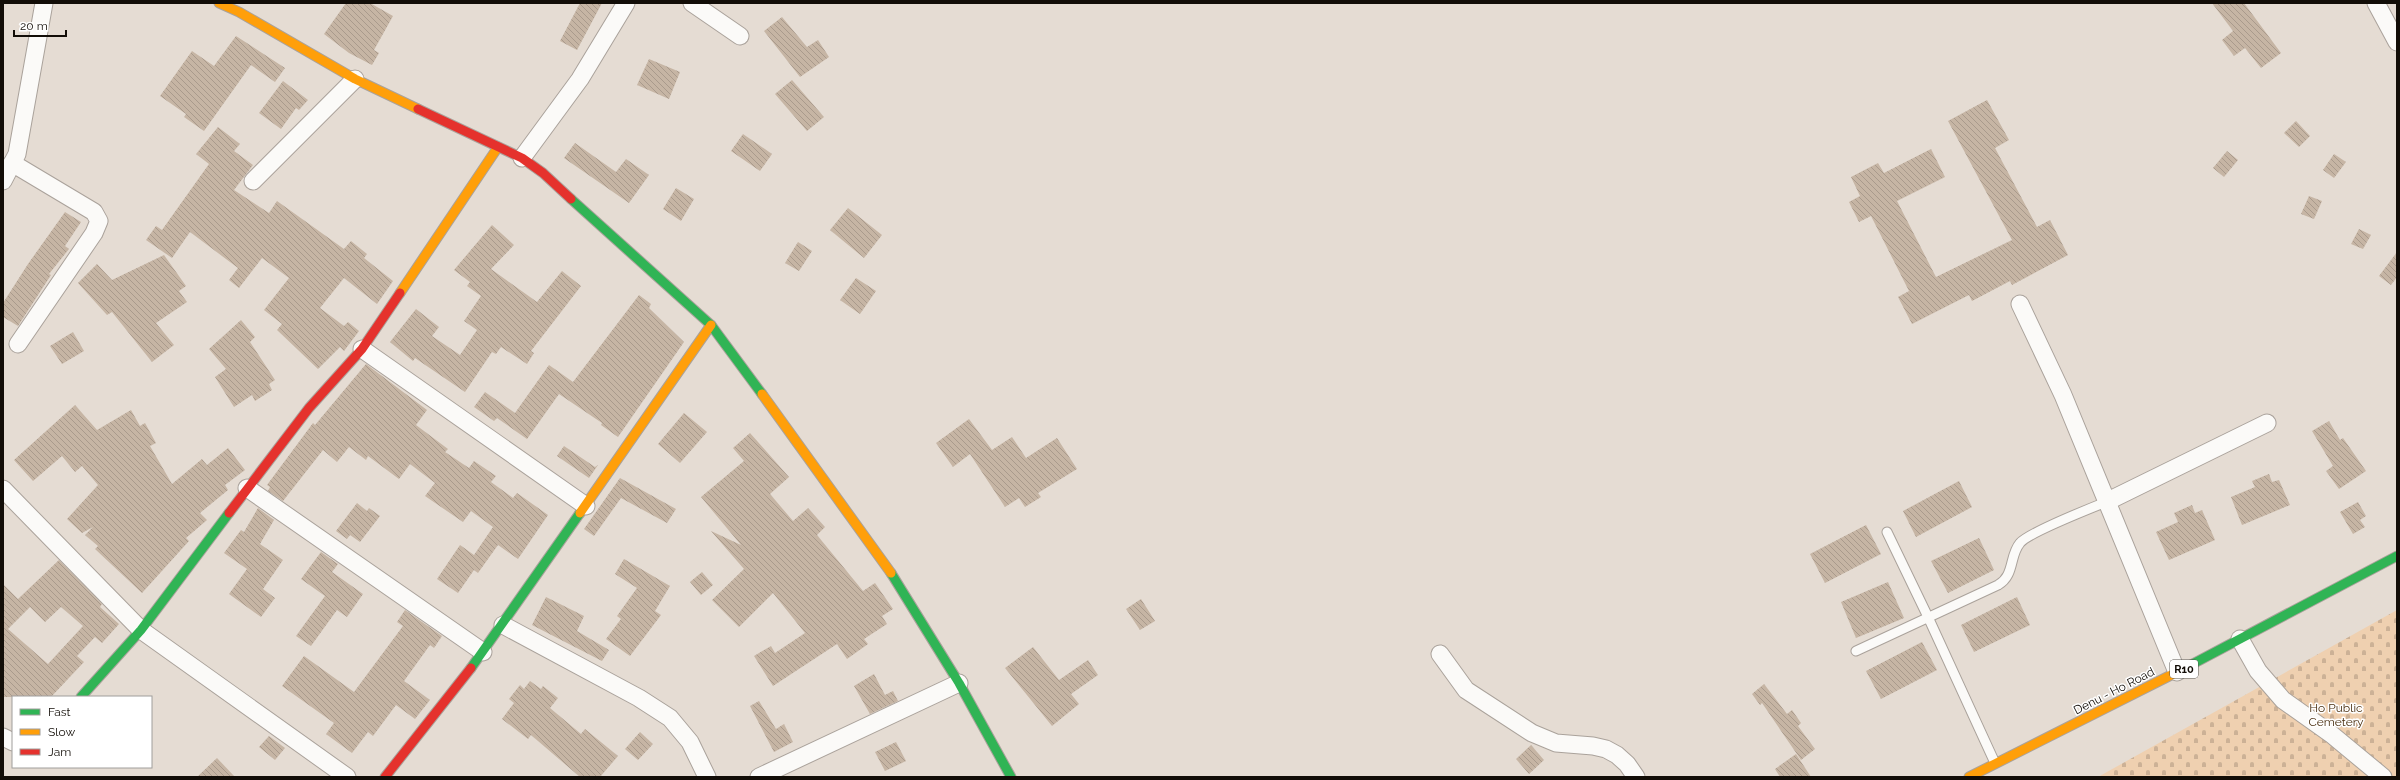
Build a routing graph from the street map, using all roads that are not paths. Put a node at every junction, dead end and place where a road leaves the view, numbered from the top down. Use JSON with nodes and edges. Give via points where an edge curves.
{"nodes":[{"id":1,"x":44,"y":3,"type":"edge"},
{"id":2,"x":219,"y":3,"type":"edge"},
{"id":3,"x":626,"y":3,"type":"edge"},
{"id":4,"x":692,"y":3,"type":"edge"},
{"id":5,"x":2376,"y":3,"type":"edge"},
{"id":6,"x":740,"y":36,"type":"dead end"},
{"id":7,"x":2397,"y":42,"type":"edge"},
{"id":8,"x":355,"y":79,"type":"junction"},
{"id":9,"x":498,"y":147,"type":"junction"},
{"id":10,"x":522,"y":158,"type":"junction"},
{"id":11,"x":12,"y":164,"type":"junction"},
{"id":12,"x":3,"y":181,"type":"edge"},
{"id":13,"x":253,"y":181,"type":"dead end"},
{"id":14,"x":2020,"y":304,"type":"dead end"},
{"id":15,"x":712,"y":325,"type":"junction"},
{"id":16,"x":18,"y":344,"type":"dead end"},
{"id":17,"x":362,"y":349,"type":"junction"},
{"id":18,"x":2267,"y":423,"type":"dead end"},
{"id":19,"x":247,"y":488,"type":"junction"},
{"id":20,"x":3,"y":490,"type":"edge"},
{"id":21,"x":2106,"y":502,"type":"junction"},
{"id":22,"x":586,"y":506,"type":"junction"},
{"id":23,"x":1887,"y":532,"type":"dead end"},
{"id":24,"x":2397,"y":556,"type":"edge"},
{"id":25,"x":1928,"y":618,"type":"junction"},
{"id":26,"x":503,"y":624,"type":"junction"},
{"id":27,"x":141,"y":630,"type":"junction"},
{"id":28,"x":2240,"y":639,"type":"junction"},
{"id":29,"x":1856,"y":651,"type":"dead end"},
{"id":30,"x":483,"y":652,"type":"junction"},
{"id":31,"x":1440,"y":654,"type":"dead end"},
{"id":32,"x":2177,"y":672,"type":"junction"},
{"id":33,"x":959,"y":683,"type":"junction"},
{"id":34,"x":82,"y":696,"type":"edge"},
{"id":35,"x":3,"y":737,"type":"edge"},
{"id":36,"x":12,"y":742,"type":"edge"},
{"id":37,"x":1995,"y":763,"type":"junction"},
{"id":38,"x":347,"y":777,"type":"edge"},
{"id":39,"x":385,"y":777,"type":"edge"},
{"id":40,"x":707,"y":777,"type":"edge"},
{"id":41,"x":759,"y":777,"type":"edge"},
{"id":42,"x":1010,"y":777,"type":"edge"},
{"id":43,"x":1636,"y":777,"type":"edge"},
{"id":44,"x":1968,"y":777,"type":"edge"},
{"id":45,"x":2383,"y":777,"type":"edge"}],
"edges":[{"from":1,"to":11,"type":"street"},
{"from":2,"to":8,"type":"street"},
{"from":3,"to":10,"type":"street","via":[[580,80]]},
{"from":4,"to":6,"type":"street"},
{"from":5,"to":7,"type":"street"},
{"from":8,"to":9,"type":"street"},
{"from":8,"to":13,"type":"street"},
{"from":9,"to":10,"type":"street"},
{"from":9,"to":17,"type":"street"},
{"from":10,"to":15,"type":"street","via":[[543,173]]},
{"from":11,"to":12,"type":"street"},
{"from":11,"to":16,"type":"street","via":[[94,212],[99,221],[94,233]]},
{"from":14,"to":21,"type":"street","via":[[2063,395]]},
{"from":15,"to":22,"type":"street"},
{"from":15,"to":33,"type":"street","via":[[881,556]]},
{"from":17,"to":19,"type":"street","via":[[309,408]]},
{"from":17,"to":22,"type":"street"},
{"from":18,"to":21,"type":"street"},
{"from":19,"to":27,"type":"street"},
{"from":19,"to":30,"type":"street"},
{"from":20,"to":27,"type":"street"},
{"from":21,"to":25,"type":"lane","via":[[2026,538],[2017,549],[2005,581]]},
{"from":21,"to":32,"type":"street"},
{"from":22,"to":26,"type":"street"},
{"from":23,"to":25,"type":"lane"},
{"from":24,"to":28,"type":"street","name":"Denu - Ho Road","number":"R10"},
{"from":25,"to":29,"type":"lane"},
{"from":25,"to":37,"type":"lane"},
{"from":26,"to":30,"type":"street"},
{"from":26,"to":40,"type":"street","via":[[639,698],[670,718],[690,742]]},
{"from":27,"to":34,"type":"street"},
{"from":27,"to":38,"type":"street"},
{"from":28,"to":32,"type":"street","name":"Denu - Ho Road","number":"R10"},
{"from":28,"to":45,"type":"street","via":[[2258,672],[2283,700]]},
{"from":30,"to":39,"type":"street"},
{"from":31,"to":43,"type":"street","via":[[1466,690],[1532,733],[1556,743],[1606,749],[1622,759]]},
{"from":32,"to":37,"type":"street","name":"Denu - Ho Road","number":"R10"},
{"from":33,"to":41,"type":"street"},
{"from":33,"to":42,"type":"street"},
{"from":35,"to":36,"type":"street"},
{"from":37,"to":44,"type":"street","name":"Denu - Ho Road","number":"R10"}]}
